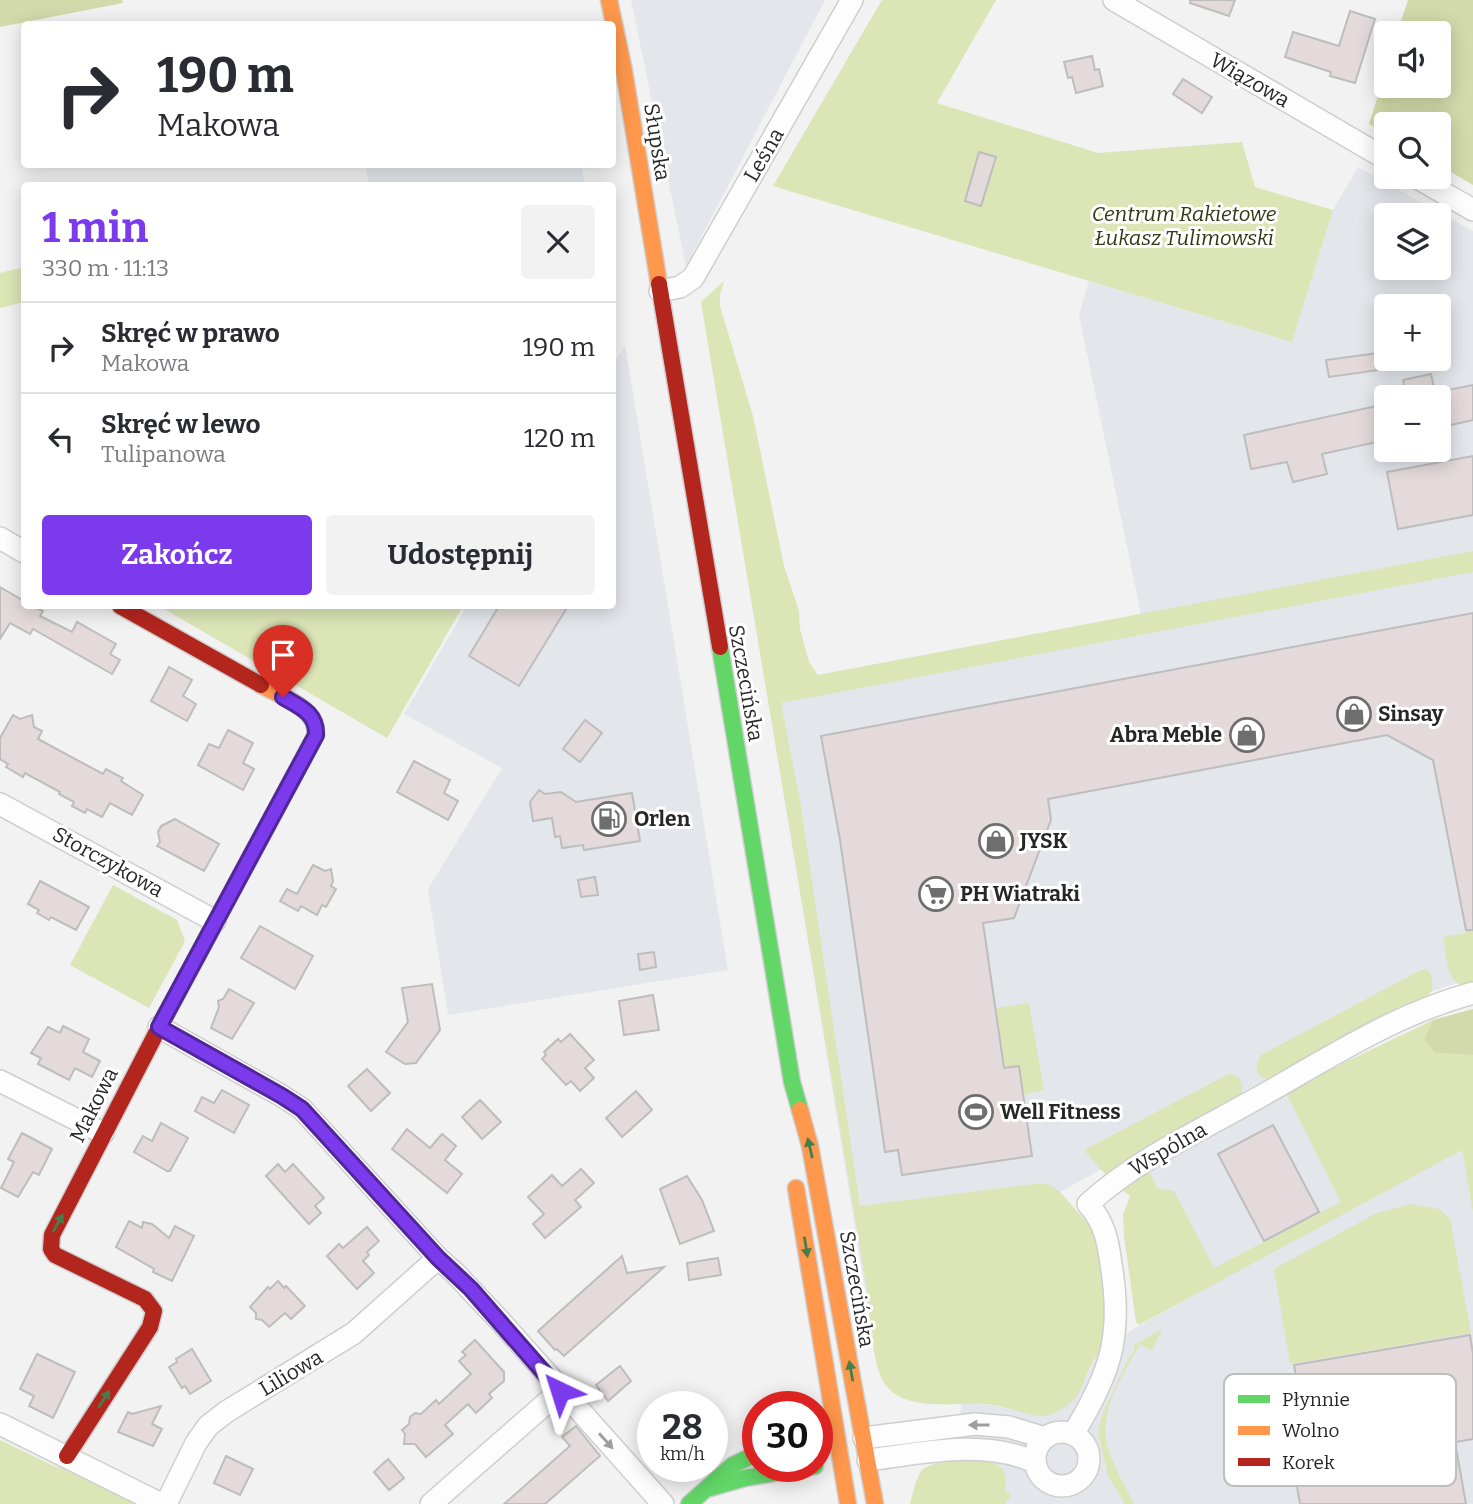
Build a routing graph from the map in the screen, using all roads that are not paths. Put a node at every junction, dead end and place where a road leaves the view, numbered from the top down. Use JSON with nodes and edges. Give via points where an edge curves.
{"nodes":[{"id":1,"x":609,"y":0,"type":"edge"},
{"id":2,"x":852,"y":0,"type":"edge"},
{"id":3,"x":1114,"y":0,"type":"edge"},
{"id":4,"x":613,"y":21,"type":"edge"},
{"id":5,"x":616,"y":33,"type":"edge"},
{"id":6,"x":1374,"y":152,"type":"edge"},
{"id":7,"x":1437,"y":189,"type":"edge"},
{"id":8,"x":1473,"y":210,"type":"edge"},
{"id":9,"x":660,"y":291,"type":"junction"},
{"id":10,"x":0,"y":538,"type":"edge"},
{"id":11,"x":21,"y":550,"type":"edge"},
{"id":12,"x":125,"y":609,"type":"edge"},
{"id":13,"x":0,"y":804,"type":"edge"},
{"id":14,"x":215,"y":921,"type":"junction"},
{"id":15,"x":1473,"y":993,"type":"edge"},
{"id":16,"x":159,"y":1027,"type":"junction"},
{"id":17,"x":0,"y":1082,"type":"edge"},
{"id":18,"x":792,"y":1082,"type":"junction"},
{"id":19,"x":103,"y":1133,"type":"junction"},
{"id":20,"x":792,"y":1147,"type":"dead end"},
{"id":21,"x":794,"y":1174,"type":"dead end"},
{"id":22,"x":438,"y":1258,"type":"junction"},
{"id":23,"x":560,"y":1391,"type":"junction"},
{"id":24,"x":0,"y":1424,"type":"edge"},
{"id":25,"x":1073,"y":1434,"type":"junction"},
{"id":26,"x":864,"y":1438,"type":"junction"},
{"id":27,"x":1045,"y":1438,"type":"junction"},
{"id":28,"x":833,"y":1442,"type":"edge"},
{"id":29,"x":838,"y":1442,"type":"junction"},
{"id":30,"x":67,"y":1456,"type":"junction"},
{"id":31,"x":868,"y":1460,"type":"junction"},
{"id":32,"x":742,"y":1461,"type":"edge"},
{"id":33,"x":1035,"y":1462,"type":"junction"},
{"id":34,"x":841,"y":1464,"type":"junction"},
{"id":35,"x":833,"y":1465,"type":"edge"},
{"id":36,"x":742,"y":1479,"type":"edge"},
{"id":37,"x":710,"y":1488,"type":"junction"},
{"id":38,"x":164,"y":1504,"type":"edge"},
{"id":39,"x":431,"y":1504,"type":"edge"},
{"id":40,"x":663,"y":1504,"type":"edge"},
{"id":41,"x":689,"y":1504,"type":"edge"},
{"id":42,"x":848,"y":1504,"type":"edge"},
{"id":43,"x":875,"y":1504,"type":"edge"}],
"edges":[{"from":1,"to":4,"type":"main road","name":"Słupska"},
{"from":2,"to":9,"type":"street","name":"Leśna","via":[[693,278],[680,287]]},
{"from":3,"to":6,"type":"street","name":"Wiązowa"},
{"from":5,"to":9,"type":"main road","name":"Słupska"},
{"from":7,"to":8,"type":"street"},
{"from":9,"to":18,"type":"main road","name":"Szczecińska"},
{"from":10,"to":11,"type":"street"},
{"from":12,"to":14,"type":"main road","name":"Makowa","via":[[306,710],[317,724],[312,746]]},
{"from":13,"to":14,"type":"street","name":"Storczykowa"},
{"from":14,"to":16,"type":"main road","name":"Makowa"},
{"from":15,"to":25,"type":"street","name":"Wspólna","via":[[1390,1022],[1128,1170],[1088,1204],[1107,1235],[1114,1278],[1115,1334],[1110,1363]]},
{"from":16,"to":19,"type":"main road","name":"Makowa"},
{"from":16,"to":22,"type":"street","via":[[302,1109]]},
{"from":17,"to":19,"type":"street"},
{"from":18,"to":20,"type":"main road","name":"Szczecińska"},
{"from":26,"to":18,"type":"main road","name":"Szczecińska","one_way":true,"via":[[810,1146]]},
{"from":30,"to":19,"type":"main road","name":"Makowa","one_way":true,"via":[[150,1327],[154,1311],[145,1298],[51,1249],[52,1235]]},
{"from":21,"to":29,"type":"main road","name":"Szczecińska","one_way":true},
{"from":22,"to":23,"type":"street"},
{"from":22,"to":38,"type":"street","name":"Liliowa","via":[[354,1333],[208,1426]]},
{"from":23,"to":39,"type":"street"},
{"from":23,"to":40,"type":"street","one_way":true},
{"from":24,"to":30,"type":"street"},
{"from":25,"to":27,"type":"street","via":[[1058,1432]]},
{"from":25,"to":33,"type":"street","via":[[1089,1454],[1087,1472],[1078,1482],[1054,1486],[1039,1475]]},
{"from":27,"to":26,"type":"street","one_way":true,"via":[[1009,1427],[975,1424]]},
{"from":26,"to":29,"type":"main road"},
{"from":26,"to":31,"type":"main road","name":"Szczecińska"},
{"from":27,"to":33,"type":"street"},
{"from":28,"to":29,"type":"main road"},
{"from":29,"to":34,"type":"main road","name":"Szczecińska"},
{"from":30,"to":38,"type":"street"},
{"from":31,"to":33,"type":"street","via":[[979,1448]]},
{"from":31,"to":34,"type":"main road"},
{"from":31,"to":43,"type":"main road","name":"Szczecińska"},
{"from":32,"to":37,"type":"main road"},
{"from":34,"to":35,"type":"main road"},
{"from":34,"to":42,"type":"main road","name":"Szczecińska"},
{"from":36,"to":37,"type":"main road"},
{"from":37,"to":41,"type":"main road"}]}
